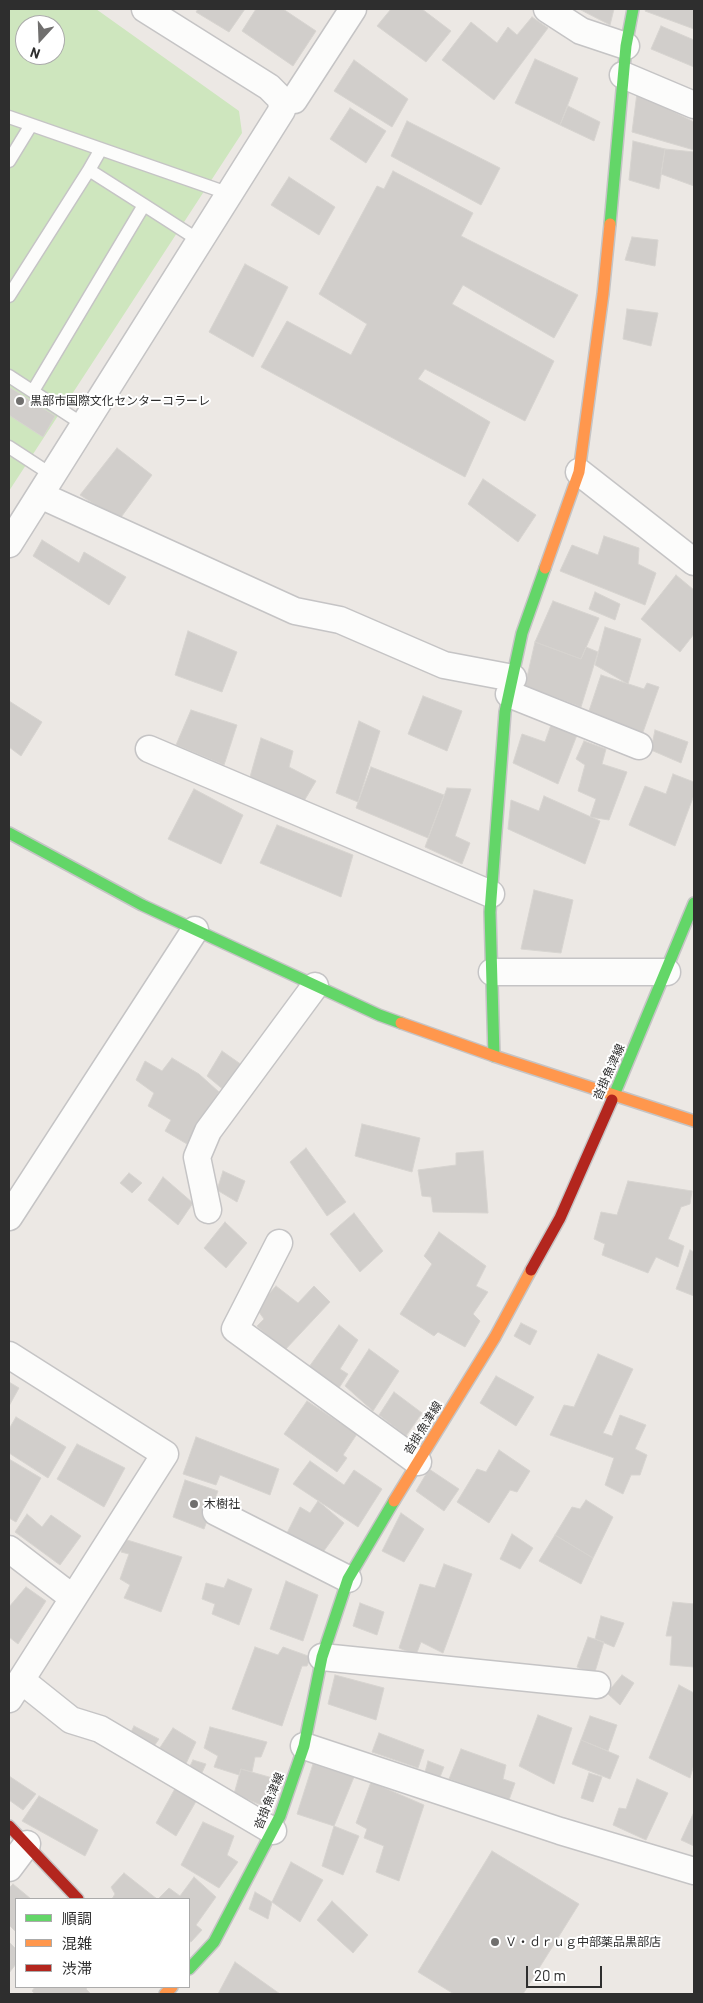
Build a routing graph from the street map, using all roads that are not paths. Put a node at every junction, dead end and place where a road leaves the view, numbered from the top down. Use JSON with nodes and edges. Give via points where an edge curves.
{"nodes":[{"id":1,"x":145,"y":9,"type":"edge"},
{"id":2,"x":353,"y":9,"type":"edge"},
{"id":3,"x":547,"y":9,"type":"edge"},
{"id":4,"x":633,"y":9,"type":"edge"},
{"id":5,"x":626,"y":46,"type":"junction"},
{"id":6,"x":624,"y":75,"type":"junction"},
{"id":7,"x":281,"y":99,"type":"junction"},
{"id":8,"x":694,"y":105,"type":"edge"},
{"id":9,"x":9,"y":117,"type":"edge"},
{"id":10,"x":31,"y":125,"type":"junction"},
{"id":11,"x":101,"y":149,"type":"junction"},
{"id":12,"x":9,"y":161,"type":"edge"},
{"id":13,"x":89,"y":170,"type":"junction"},
{"id":14,"x":230,"y":194,"type":"junction"},
{"id":15,"x":144,"y":205,"type":"junction"},
{"id":16,"x":200,"y":241,"type":"junction"},
{"id":17,"x":9,"y":296,"type":"edge"},
{"id":18,"x":9,"y":376,"type":"edge"},
{"id":19,"x":32,"y":391,"type":"junction"},
{"id":20,"x":84,"y":425,"type":"junction"},
{"id":21,"x":9,"y":447,"type":"edge"},
{"id":22,"x":579,"y":472,"type":"junction"},
{"id":23,"x":46,"y":485,"type":"junction"},
{"id":24,"x":9,"y":544,"type":"edge"},
{"id":25,"x":694,"y":562,"type":"edge"},
{"id":26,"x":511,"y":686,"type":"junction"},
{"id":27,"x":639,"y":746,"type":"dead end"},
{"id":28,"x":149,"y":749,"type":"dead end"},
{"id":29,"x":9,"y":833,"type":"edge"},
{"id":30,"x":491,"y":894,"type":"junction"},
{"id":31,"x":694,"y":904,"type":"edge"},
{"id":32,"x":196,"y":930,"type":"junction"},
{"id":33,"x":492,"y":972,"type":"junction"},
{"id":34,"x":667,"y":972,"type":"junction"},
{"id":35,"x":315,"y":986,"type":"junction"},
{"id":36,"x":494,"y":1056,"type":"junction"},
{"id":37,"x":614,"y":1095,"type":"junction"},
{"id":38,"x":694,"y":1121,"type":"edge"},
{"id":39,"x":208,"y":1210,"type":"dead end"},
{"id":40,"x":9,"y":1217,"type":"edge"},
{"id":41,"x":278,"y":1243,"type":"dead end"},
{"id":42,"x":9,"y":1355,"type":"edge"},
{"id":43,"x":418,"y":1462,"type":"junction"},
{"id":44,"x":216,"y":1512,"type":"dead end"},
{"id":45,"x":9,"y":1549,"type":"edge"},
{"id":46,"x":348,"y":1579,"type":"junction"},
{"id":47,"x":73,"y":1598,"type":"junction"},
{"id":48,"x":322,"y":1657,"type":"junction"},
{"id":49,"x":597,"y":1685,"type":"dead end"},
{"id":50,"x":15,"y":1689,"type":"edge"},
{"id":51,"x":304,"y":1746,"type":"junction"},
{"id":52,"x":273,"y":1831,"type":"junction"},
{"id":53,"x":18,"y":1835,"type":"edge"},
{"id":54,"x":9,"y":1868,"type":"edge"},
{"id":55,"x":694,"y":1871,"type":"edge"},
{"id":56,"x":77,"y":1898,"type":"edge"},
{"id":57,"x":190,"y":1968,"type":"edge"}],
"edges":[{"from":1,"to":7,"type":"street","via":[[269,87]]},
{"from":2,"to":7,"type":"street","via":[[294,100]]},
{"from":3,"to":5,"type":"street","via":[[581,31]]},
{"from":4,"to":5,"type":"street"},
{"from":5,"to":6,"type":"street"},
{"from":6,"to":8,"type":"street"},
{"from":6,"to":22,"type":"street","via":[[603,294]]},
{"from":7,"to":14,"type":"street","via":[[282,110]]},
{"from":9,"to":10,"type":"lane"},
{"from":10,"to":11,"type":"lane"},
{"from":10,"to":12,"type":"lane"},
{"from":11,"to":13,"type":"lane"},
{"from":11,"to":14,"type":"lane"},
{"from":13,"to":15,"type":"lane"},
{"from":13,"to":17,"type":"lane"},
{"from":14,"to":16,"type":"street"},
{"from":15,"to":16,"type":"lane"},
{"from":15,"to":19,"type":"lane"},
{"from":16,"to":20,"type":"street"},
{"from":18,"to":19,"type":"lane"},
{"from":19,"to":20,"type":"lane"},
{"from":20,"to":23,"type":"street"},
{"from":21,"to":23,"type":"lane"},
{"from":22,"to":25,"type":"street"},
{"from":22,"to":26,"type":"street","via":[[522,633]]},
{"from":23,"to":24,"type":"street"},
{"from":23,"to":26,"type":"street","via":[[295,611],[340,620],[444,665]]},
{"from":26,"to":27,"type":"street"},
{"from":26,"to":30,"type":"street","via":[[505,712]]},
{"from":28,"to":30,"type":"street"},
{"from":29,"to":32,"type":"street","via":[[142,905]]},
{"from":30,"to":33,"type":"street"},
{"from":31,"to":34,"type":"street","name":"沓掛魚津線"},
{"from":32,"to":35,"type":"street"},
{"from":32,"to":40,"type":"street"},
{"from":33,"to":34,"type":"street"},
{"from":33,"to":36,"type":"street"},
{"from":34,"to":37,"type":"street","name":"沓掛魚津線"},
{"from":35,"to":36,"type":"street","via":[[379,1015]]},
{"from":35,"to":39,"type":"street","via":[[208,1131],[197,1157]]},
{"from":36,"to":37,"type":"street"},
{"from":37,"to":38,"type":"street"},
{"from":37,"to":43,"type":"street","name":"沓掛魚津線","via":[[560,1218],[495,1338]]},
{"from":41,"to":43,"type":"street","via":[[235,1329]]},
{"from":42,"to":47,"type":"street","via":[[165,1454]]},
{"from":43,"to":46,"type":"street","name":"沓掛魚津線"},
{"from":44,"to":46,"type":"street"},
{"from":45,"to":47,"type":"street"},
{"from":46,"to":48,"type":"street","name":"沓掛魚津線"},
{"from":47,"to":50,"type":"street"},
{"from":48,"to":49,"type":"street"},
{"from":48,"to":51,"type":"street","name":"沓掛魚津線"},
{"from":50,"to":52,"type":"street","via":[[71,1720],[100,1729]]},
{"from":51,"to":52,"type":"street","name":"沓掛魚津線"},
{"from":51,"to":55,"type":"street","via":[[560,1831]]},
{"from":52,"to":57,"type":"street","name":"沓掛魚津線","via":[[214,1942]]},
{"from":53,"to":54,"type":"street"},
{"from":53,"to":56,"type":"street"}]}
